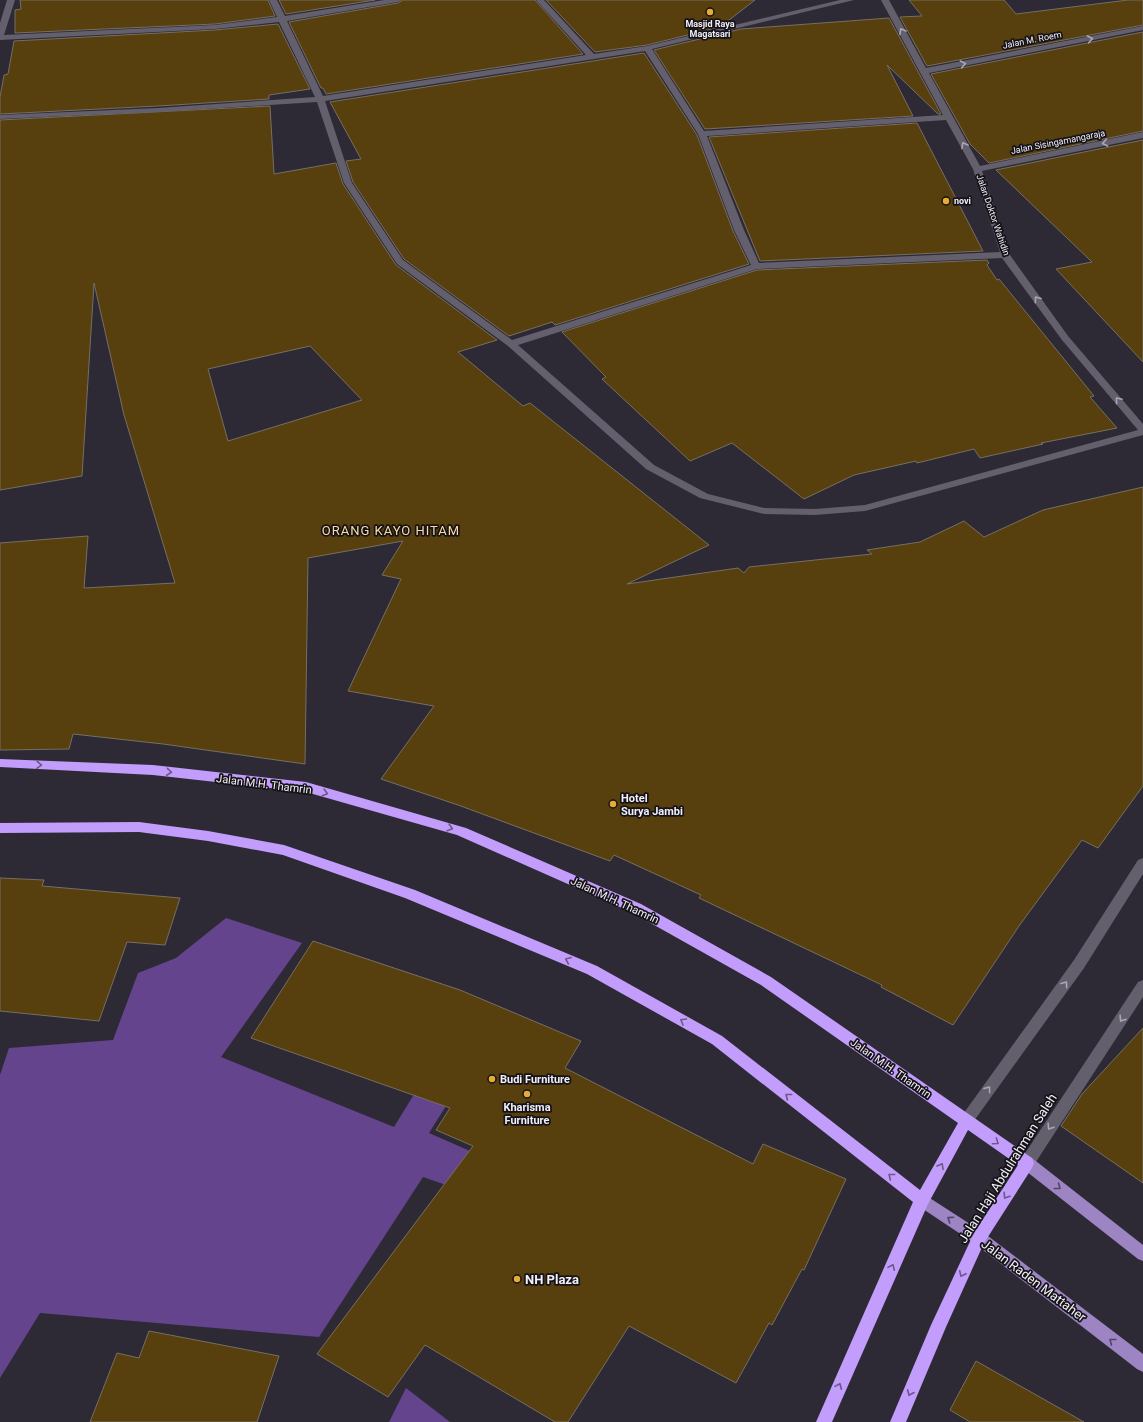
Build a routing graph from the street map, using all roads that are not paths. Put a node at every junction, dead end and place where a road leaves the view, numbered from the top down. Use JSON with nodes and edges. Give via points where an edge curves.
{"nodes":[{"id":1,"x":11,"y":0,"type":"edge"},
{"id":2,"x":273,"y":0,"type":"edge"},
{"id":3,"x":398,"y":0,"type":"edge"},
{"id":4,"x":540,"y":0,"type":"edge"},
{"id":5,"x":850,"y":0,"type":"edge"},
{"id":6,"x":885,"y":0,"type":"edge"},
{"id":7,"x":282,"y":19,"type":"junction"},
{"id":8,"x":1143,"y":28,"type":"edge"},
{"id":9,"x":0,"y":36,"type":"edge"},
{"id":10,"x":647,"y":48,"type":"junction"},
{"id":11,"x":592,"y":57,"type":"junction"},
{"id":12,"x":925,"y":72,"type":"junction"},
{"id":13,"x":320,"y":99,"type":"junction"},
{"id":14,"x":0,"y":117,"type":"edge"},
{"id":15,"x":949,"y":117,"type":"junction"},
{"id":16,"x":702,"y":134,"type":"junction"},
{"id":17,"x":1143,"y":135,"type":"edge"},
{"id":18,"x":977,"y":169,"type":"junction"},
{"id":19,"x":1005,"y":255,"type":"junction"},
{"id":20,"x":756,"y":266,"type":"junction"},
{"id":21,"x":512,"y":344,"type":"junction"},
{"id":22,"x":1143,"y":431,"type":"edge"},
{"id":23,"x":0,"y":763,"type":"edge"},
{"id":24,"x":0,"y":828,"type":"edge"},
{"id":25,"x":1143,"y":864,"type":"edge"},
{"id":26,"x":1143,"y":986,"type":"edge"},
{"id":27,"x":966,"y":1121,"type":"junction"},
{"id":28,"x":1027,"y":1163,"type":"junction"},
{"id":29,"x":922,"y":1200,"type":"junction"},
{"id":30,"x":979,"y":1238,"type":"junction"},
{"id":31,"x":1143,"y":1254,"type":"edge"},
{"id":32,"x":1143,"y":1364,"type":"edge"},
{"id":33,"x":824,"y":1422,"type":"edge"},
{"id":34,"x":898,"y":1422,"type":"edge"}],
"edges":[{"from":1,"to":9,"type":"street"},
{"from":2,"to":7,"type":"street"},
{"from":3,"to":7,"type":"street"},
{"from":4,"to":11,"type":"street"},
{"from":5,"to":10,"type":"street"},
{"from":12,"to":6,"type":"street","name":"Jalan Doktor Wahidin","one_way":true},
{"from":7,"to":9,"type":"street","via":[[215,27]]},
{"from":7,"to":13,"type":"street"},
{"from":12,"to":8,"type":"street","name":"Jalan M. Roem","one_way":true},
{"from":10,"to":11,"type":"street"},
{"from":10,"to":16,"type":"street"},
{"from":11,"to":13,"type":"street"},
{"from":12,"to":15,"type":"street","name":"Jalan Doktor Wahidin"},
{"from":13,"to":14,"type":"street"},
{"from":13,"to":21,"type":"street","via":[[348,184],[400,262]]},
{"from":15,"to":16,"type":"street"},
{"from":18,"to":15,"type":"street","name":"Jalan Doktor Wahidin","one_way":true},
{"from":16,"to":20,"type":"street","via":[[739,230]]},
{"from":17,"to":18,"type":"street","name":"Jalan Sisingamangaraja","one_way":true},
{"from":18,"to":19,"type":"street","name":"Jalan Doktor Wahidin"},
{"from":19,"to":20,"type":"street"},
{"from":22,"to":19,"type":"street","name":"Jalan Doktor Wahidin","one_way":true,"via":[[1065,338]]},
{"from":20,"to":21,"type":"street"},
{"from":21,"to":22,"type":"street","via":[[650,467],[704,496],[764,511],[815,512],[865,508]]},
{"from":23,"to":27,"type":"highway","name":"Jalan M.H. Thamrin","one_way":true,"via":[[153,770],[306,787],[461,831],[636,908],[766,981]]},
{"from":29,"to":24,"type":"highway","one_way":true,"via":[[717,1040],[592,970],[410,894],[284,850],[208,836],[139,827]]},
{"from":27,"to":25,"type":"street","one_way":true,"via":[[1079,964]]},
{"from":26,"to":28,"type":"street","name":"Jalan Haji Abdulrahman Saleh","one_way":true},
{"from":27,"to":28,"type":"highway","name":"Jalan M.H. Thamrin","one_way":true},
{"from":29,"to":27,"type":"highway","one_way":true},
{"from":28,"to":30,"type":"highway","name":"Jalan Haji Abdulrahman Saleh","one_way":true},
{"from":28,"to":31,"type":"main road","name":"Jalan M.H. Thamrin","one_way":true},
{"from":30,"to":29,"type":"main road","name":"Jalan Raden Mattaher","one_way":true},
{"from":33,"to":29,"type":"highway","one_way":true},
{"from":32,"to":30,"type":"main road","name":"Jalan Raden Mattaher","one_way":true},
{"from":30,"to":34,"type":"highway","name":"Jalan Haji Abdulrahman Saleh","one_way":true}]}
